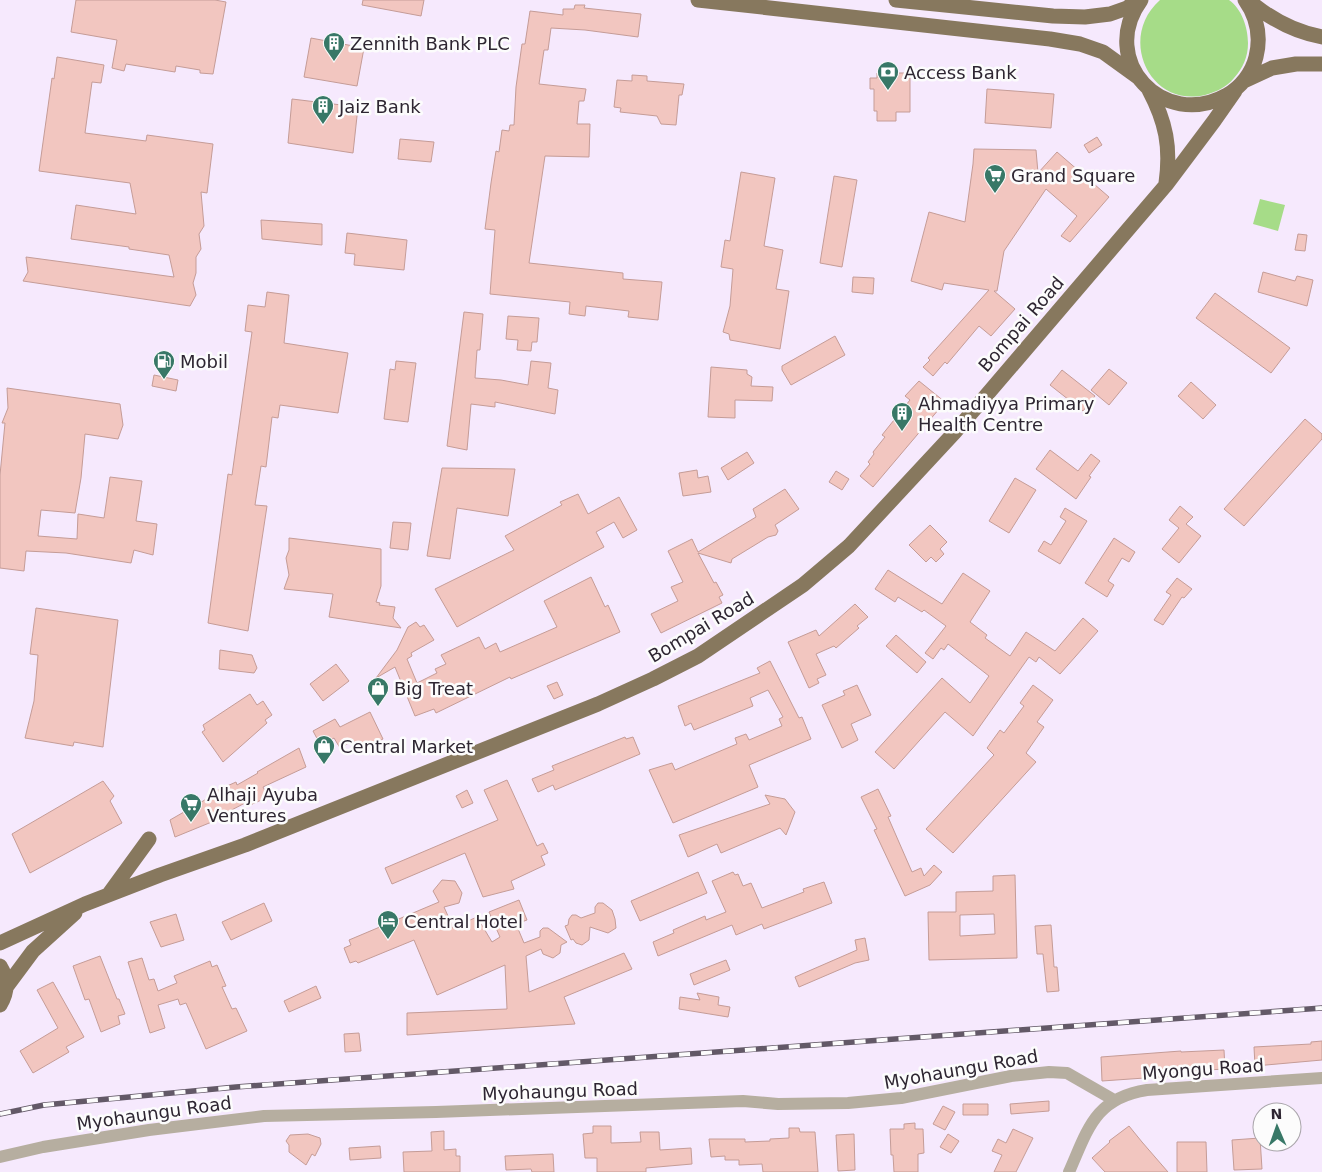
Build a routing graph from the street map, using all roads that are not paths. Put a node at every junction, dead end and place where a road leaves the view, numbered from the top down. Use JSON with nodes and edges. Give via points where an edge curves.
{"nodes":[{"id":1,"x":698,"y":0,"type":"edge"},
{"id":2,"x":896,"y":0,"type":"edge"},
{"id":3,"x":1139,"y":0,"type":"edge"},
{"id":4,"x":1246,"y":0,"type":"edge"},
{"id":5,"x":1322,"y":38,"type":"edge"},
{"id":6,"x":1322,"y":64,"type":"edge"},
{"id":7,"x":1143,"y":83,"type":"junction"},
{"id":8,"x":1240,"y":86,"type":"junction"},
{"id":9,"x":1166,"y":185,"type":"junction"},
{"id":10,"x":149,"y":839,"type":"dead end"},
{"id":11,"x":109,"y":894,"type":"junction"},
{"id":12,"x":85,"y":904,"type":"junction"},
{"id":13,"x":0,"y":942,"type":"edge"},
{"id":14,"x":0,"y":966,"type":"edge"},
{"id":15,"x":6,"y":986,"type":"junction"},
{"id":16,"x":0,"y":1005,"type":"edge"},
{"id":17,"x":1322,"y":1078,"type":"edge"},
{"id":18,"x":1114,"y":1100,"type":"junction"},
{"id":19,"x":0,"y":1157,"type":"edge"},
{"id":20,"x":1070,"y":1172,"type":"edge"}],
"edges":[{"from":1,"to":7,"type":"main road","via":[[1080,44],[1103,52]]},
{"from":2,"to":3,"type":"main road","via":[[1085,17],[1110,14]]},
{"from":3,"to":7,"type":"main road","via":[[1128,26],[1127,44],[1130,62]]},
{"from":4,"to":5,"type":"main road","via":[[1287,26]]},
{"from":4,"to":8,"type":"main road","name":"Bompai Road","via":[[1258,27],[1259,46],[1254,65]]},
{"from":6,"to":8,"type":"main road","via":[[1272,68]]},
{"from":7,"to":8,"type":"main road","via":[[1167,101],[1190,106],[1214,102]]},
{"from":7,"to":9,"type":"main road","via":[[1158,106],[1167,134]]},
{"from":8,"to":9,"type":"main road","name":"Bompai Road"},
{"from":9,"to":11,"type":"main road","name":"Bompai Road","via":[[955,432],[849,546],[803,585],[698,656],[598,704],[245,846]]},
{"from":10,"to":11,"type":"main road"},
{"from":11,"to":12,"type":"main road","name":"Bompai Road"},
{"from":12,"to":13,"type":"main road","name":"Bompai Road"},
{"from":12,"to":15,"type":"main road","via":[[33,951]]},
{"from":14,"to":15,"type":"main road"},
{"from":15,"to":16,"type":"main road"},
{"from":17,"to":18,"type":"street","name":"Myongu Road","via":[[1147,1090]]},
{"from":18,"to":19,"type":"street","name":"Myohaungu Road","via":[[1067,1073],[1049,1072],[1011,1076],[901,1098],[848,1103],[725,1101],[264,1116],[149,1130]]},
{"from":18,"to":20,"type":"street","name":"Myongu Road","via":[[1090,1125]]}]}
